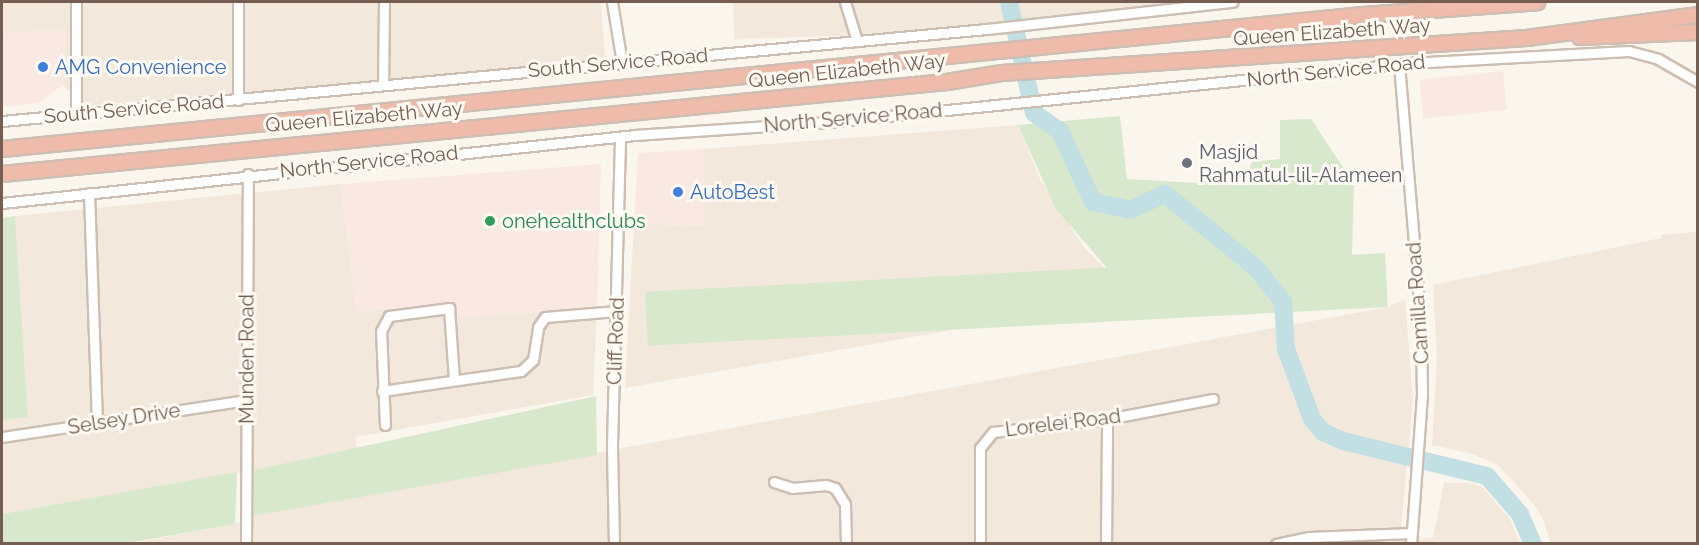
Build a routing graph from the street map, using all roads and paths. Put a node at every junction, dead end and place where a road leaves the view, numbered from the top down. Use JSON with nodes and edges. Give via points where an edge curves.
{"nodes":[{"id":1,"x":75,"y":2,"type":"edge"},
{"id":2,"x":238,"y":2,"type":"edge"},
{"id":3,"x":384,"y":2,"type":"edge"},
{"id":4,"x":612,"y":2,"type":"edge"},
{"id":5,"x":845,"y":2,"type":"edge"},
{"id":6,"x":1233,"y":2,"type":"edge"},
{"id":7,"x":1415,"y":2,"type":"edge"},
{"id":8,"x":1538,"y":2,"type":"edge"},
{"id":9,"x":1363,"y":15,"type":"junction"},
{"id":10,"x":1698,"y":15,"type":"edge"},
{"id":11,"x":1698,"y":32,"type":"edge"},
{"id":12,"x":1527,"y":38,"type":"junction"},
{"id":13,"x":857,"y":41,"type":"junction"},
{"id":14,"x":622,"y":63,"type":"junction"},
{"id":15,"x":1399,"y":64,"type":"junction"},
{"id":16,"x":1698,"y":82,"type":"edge"},
{"id":17,"x":384,"y":85,"type":"junction"},
{"id":18,"x":238,"y":100,"type":"junction"},
{"id":19,"x":76,"y":114,"type":"junction"},
{"id":20,"x":2,"y":122,"type":"edge"},
{"id":21,"x":620,"y":138,"type":"junction"},
{"id":22,"x":2,"y":149,"type":"edge"},
{"id":23,"x":2,"y":174,"type":"edge"},
{"id":24,"x":248,"y":174,"type":"junction"},
{"id":25,"x":88,"y":193,"type":"junction"},
{"id":26,"x":2,"y":202,"type":"edge"},
{"id":27,"x":617,"y":311,"type":"junction"},
{"id":28,"x":454,"y":380,"type":"junction"},
{"id":29,"x":382,"y":391,"type":"junction"},
{"id":30,"x":1213,"y":399,"type":"dead end"},
{"id":31,"x":247,"y":400,"type":"junction"},
{"id":32,"x":1107,"y":419,"type":"junction"},
{"id":33,"x":97,"y":423,"type":"junction"},
{"id":34,"x":385,"y":425,"type":"dead end"},
{"id":35,"x":2,"y":437,"type":"edge"},
{"id":36,"x":774,"y":482,"type":"dead end"},
{"id":37,"x":1411,"y":533,"type":"junction"},
{"id":38,"x":246,"y":543,"type":"edge"},
{"id":39,"x":614,"y":543,"type":"edge"},
{"id":40,"x":846,"y":543,"type":"edge"},
{"id":41,"x":980,"y":543,"type":"edge"},
{"id":42,"x":1106,"y":543,"type":"edge"},
{"id":43,"x":1276,"y":543,"type":"edge"},
{"id":44,"x":1411,"y":543,"type":"edge"}],
"edges":[{"from":1,"to":19,"type":"street"},
{"from":2,"to":18,"type":"street"},
{"from":3,"to":17,"type":"street"},
{"from":4,"to":14,"type":"street"},
{"from":5,"to":13,"type":"street"},
{"from":6,"to":13,"type":"street","name":"South Service Road"},
{"from":7,"to":9,"type":"highway"},
{"from":8,"to":9,"type":"highway","name":"Queen Elizabeth Way"},
{"from":9,"to":22,"type":"highway","name":"Queen Elizabeth Way"},
{"from":10,"to":12,"type":"highway","name":"Queen Elizabeth Way"},
{"from":11,"to":12,"type":"highway"},
{"from":12,"to":23,"type":"highway","name":"Queen Elizabeth Way","via":[[1002,73]]},
{"from":13,"to":14,"type":"street","name":"South Service Road"},
{"from":14,"to":17,"type":"street","name":"South Service Road"},
{"from":15,"to":16,"type":"street","name":"North Service Road","via":[[1629,51],[1658,59]]},
{"from":15,"to":21,"type":"street","name":"North Service Road","via":[[1009,105]]},
{"from":15,"to":37,"type":"street","name":"Camilla Road","via":[[1421,325],[1419,440]]},
{"from":17,"to":18,"type":"street","name":"South Service Road"},
{"from":18,"to":19,"type":"street","name":"South Service Road"},
{"from":19,"to":20,"type":"street","name":"South Service Road"},
{"from":21,"to":24,"type":"street","name":"North Service Road"},
{"from":21,"to":27,"type":"street","name":"Cliff Road"},
{"from":24,"to":25,"type":"street","name":"North Service Road"},
{"from":24,"to":31,"type":"street","name":"Munden Road"},
{"from":25,"to":26,"type":"street","name":"North Service Road"},
{"from":25,"to":33,"type":"street"},
{"from":27,"to":28,"type":"street","via":[[547,316],[539,324],[533,360],[525,368]]},
{"from":27,"to":39,"type":"street","name":"Cliff Road","via":[[612,445]]},
{"from":28,"to":29,"type":"street"},
{"from":28,"to":29,"type":"street","via":[[449,308],[396,313],[384,321],[381,331]]},
{"from":29,"to":34,"type":"street"},
{"from":30,"to":32,"type":"street","name":"Lorelei Road"},
{"from":31,"to":33,"type":"street","name":"Selsey Drive"},
{"from":31,"to":38,"type":"street","name":"Munden Road"},
{"from":32,"to":41,"type":"street","name":"Lorelei Road","via":[[993,432],[985,437],[980,448]]},
{"from":32,"to":42,"type":"street"},
{"from":33,"to":35,"type":"street","name":"Selsey Drive"},
{"from":36,"to":40,"type":"street","via":[[792,488],[835,488],[846,504]]},
{"from":37,"to":43,"type":"street","via":[[1309,537]]},
{"from":37,"to":44,"type":"street","name":"Camilla Road"}]}
